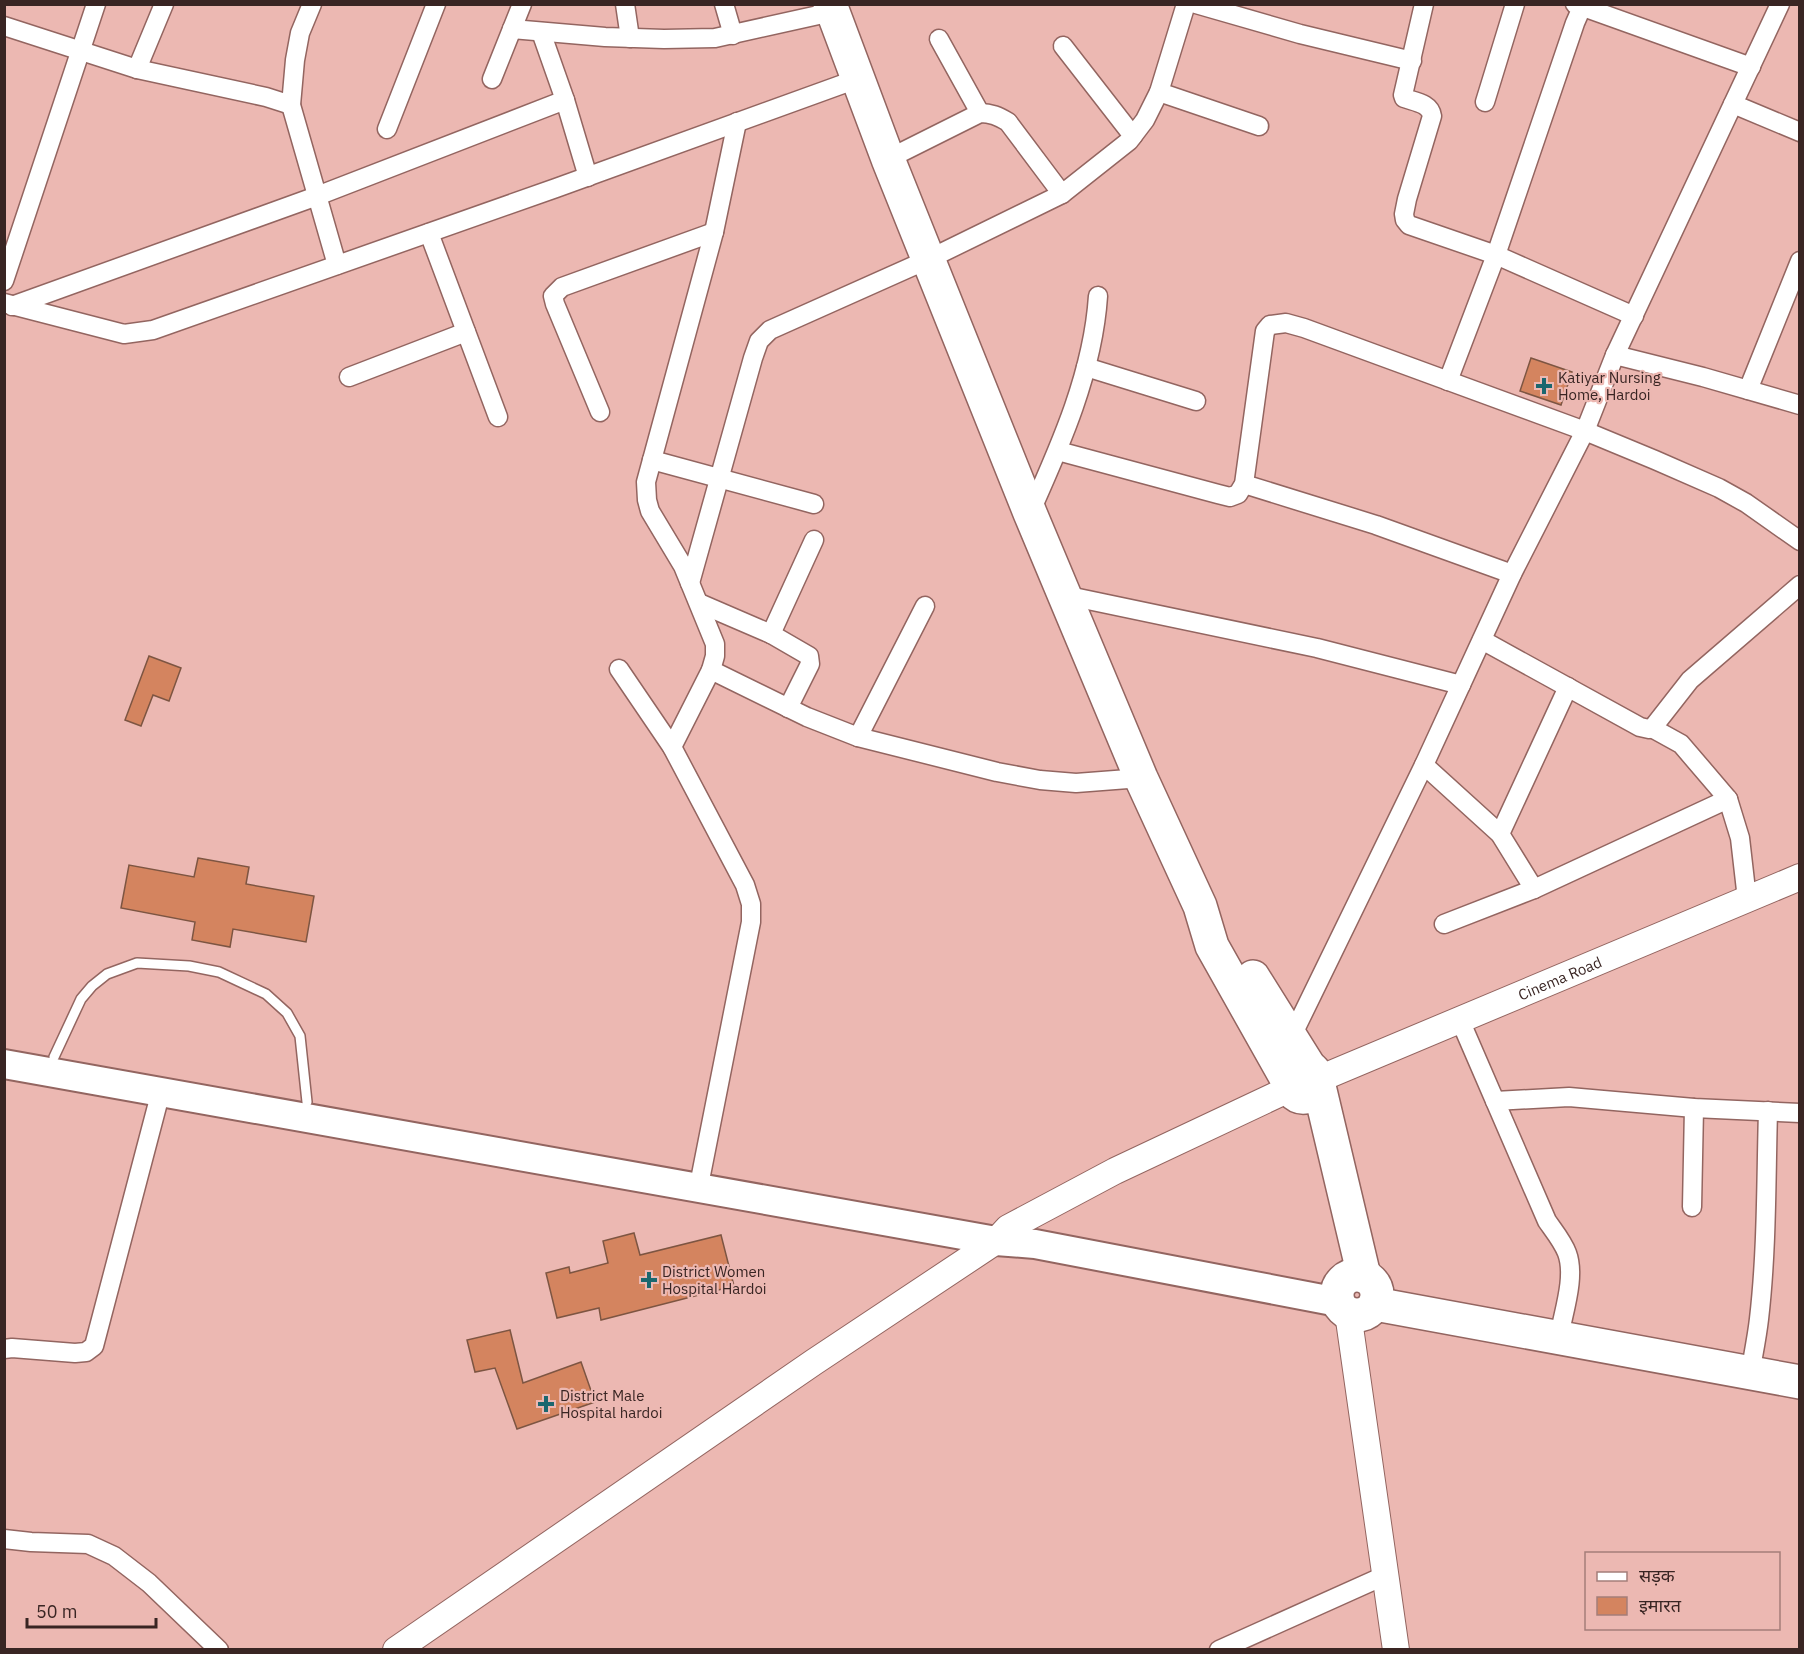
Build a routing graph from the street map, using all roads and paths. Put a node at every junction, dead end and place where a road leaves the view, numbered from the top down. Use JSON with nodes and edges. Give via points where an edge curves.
{"nodes":[{"id":1,"x":96,"y":4,"type":"edge"},
{"id":2,"x":164,"y":4,"type":"edge"},
{"id":3,"x":312,"y":4,"type":"edge"},
{"id":4,"x":436,"y":4,"type":"edge"},
{"id":5,"x":522,"y":4,"type":"edge"},
{"id":6,"x":625,"y":4,"type":"edge"},
{"id":7,"x":724,"y":4,"type":"edge"},
{"id":8,"x":1186,"y":4,"type":"edge"},
{"id":9,"x":1196,"y":4,"type":"edge"},
{"id":10,"x":1424,"y":4,"type":"edge"},
{"id":11,"x":1515,"y":4,"type":"edge"},
{"id":12,"x":1780,"y":4,"type":"edge"},
{"id":13,"x":1579,"y":6,"type":"edge"},
{"id":14,"x":831,"y":8,"type":"edge"},
{"id":15,"x":4,"y":26,"type":"edge"},
{"id":16,"x":512,"y":29,"type":"junction"},
{"id":17,"x":541,"y":32,"type":"junction"},
{"id":18,"x":733,"y":35,"type":"junction"},
{"id":19,"x":630,"y":38,"type":"junction"},
{"id":20,"x":939,"y":39,"type":"dead end"},
{"id":21,"x":1063,"y":46,"type":"dead end"},
{"id":22,"x":80,"y":51,"type":"junction"},
{"id":23,"x":1412,"y":61,"type":"junction"},
{"id":24,"x":1751,"y":68,"type":"junction"},
{"id":25,"x":137,"y":69,"type":"junction"},
{"id":26,"x":492,"y":79,"type":"dead end"},
{"id":27,"x":857,"y":79,"type":"junction"},
{"id":28,"x":1159,"y":92,"type":"junction"},
{"id":29,"x":565,"y":100,"type":"junction"},
{"id":30,"x":1485,"y":102,"type":"dead end"},
{"id":31,"x":1733,"y":104,"type":"junction"},
{"id":32,"x":291,"y":105,"type":"junction"},
{"id":33,"x":980,"y":113,"type":"junction"},
{"id":34,"x":737,"y":122,"type":"junction"},
{"id":35,"x":1259,"y":126,"type":"dead end"},
{"id":36,"x":387,"y":129,"type":"dead end"},
{"id":37,"x":1800,"y":132,"type":"edge"},
{"id":38,"x":1133,"y":136,"type":"junction"},
{"id":39,"x":888,"y":159,"type":"junction"},
{"id":40,"x":588,"y":177,"type":"junction"},
{"id":41,"x":1062,"y":194,"type":"junction"},
{"id":42,"x":317,"y":196,"type":"junction"},
{"id":43,"x":714,"y":232,"type":"junction"},
{"id":44,"x":429,"y":233,"type":"junction"},
{"id":45,"x":1496,"y":255,"type":"junction"},
{"id":46,"x":929,"y":259,"type":"junction"},
{"id":47,"x":1800,"y":261,"type":"edge"},
{"id":48,"x":337,"y":265,"type":"junction"},
{"id":49,"x":4,"y":281,"type":"edge"},
{"id":50,"x":1098,"y":296,"type":"dead end"},
{"id":51,"x":8,"y":304,"type":"edge"},
{"id":52,"x":1634,"y":316,"type":"junction"},
{"id":53,"x":466,"y":332,"type":"junction"},
{"id":54,"x":1615,"y":355,"type":"junction"},
{"id":55,"x":1086,"y":367,"type":"junction"},
{"id":56,"x":349,"y":377,"type":"dead end"},
{"id":57,"x":1448,"y":381,"type":"junction"},
{"id":58,"x":1748,"y":390,"type":"junction"},
{"id":59,"x":1196,"y":401,"type":"dead end"},
{"id":60,"x":1800,"y":405,"type":"edge"},
{"id":61,"x":600,"y":412,"type":"dead end"},
{"id":62,"x":498,"y":417,"type":"dead end"},
{"id":63,"x":1585,"y":431,"type":"junction"},
{"id":64,"x":1058,"y":452,"type":"junction"},
{"id":65,"x":652,"y":460,"type":"junction"},
{"id":66,"x":721,"y":478,"type":"junction"},
{"id":67,"x":1244,"y":484,"type":"junction"},
{"id":68,"x":814,"y":504,"type":"dead end"},
{"id":69,"x":1030,"y":513,"type":"junction"},
{"id":70,"x":814,"y":540,"type":"dead end"},
{"id":71,"x":1800,"y":541,"type":"edge"},
{"id":72,"x":1512,"y":574,"type":"junction"},
{"id":73,"x":690,"y":583,"type":"junction"},
{"id":74,"x":1800,"y":585,"type":"edge"},
{"id":75,"x":1064,"y":595,"type":"junction"},
{"id":76,"x":699,"y":603,"type":"junction"},
{"id":77,"x":926,"y":606,"type":"dead end"},
{"id":78,"x":771,"y":634,"type":"junction"},
{"id":79,"x":1482,"y":640,"type":"junction"},
{"id":80,"x":619,"y":669,"type":"dead end"},
{"id":81,"x":711,"y":670,"type":"junction"},
{"id":82,"x":1461,"y":685,"type":"junction"},
{"id":83,"x":1568,"y":687,"type":"junction"},
{"id":84,"x":788,"y":708,"type":"junction"},
{"id":85,"x":1652,"y":728,"type":"junction"},
{"id":86,"x":858,"y":737,"type":"junction"},
{"id":87,"x":672,"y":747,"type":"junction"},
{"id":88,"x":1425,"y":765,"type":"junction"},
{"id":89,"x":1141,"y":778,"type":"junction"},
{"id":90,"x":1728,"y":799,"type":"junction"},
{"id":91,"x":1500,"y":834,"type":"junction"},
{"id":92,"x":1800,"y":877,"type":"edge"},
{"id":93,"x":1534,"y":889,"type":"junction"},
{"id":94,"x":1747,"y":899,"type":"junction"},
{"id":95,"x":1200,"y":906,"type":"junction"},
{"id":96,"x":1444,"y":924,"type":"dead end"},
{"id":97,"x":1460,"y":1020,"type":"junction"},
{"id":98,"x":1291,"y":1038,"type":"junction"},
{"id":99,"x":4,"y":1048,"type":"edge"},
{"id":100,"x":54,"y":1057,"type":"junction"},
{"id":101,"x":4,"y":1064,"type":"edge"},
{"id":102,"x":1304,"y":1083,"type":"junction"},
{"id":103,"x":160,"y":1091,"type":"junction"},
{"id":104,"x":1495,"y":1101,"type":"junction"},
{"id":105,"x":306,"y":1102,"type":"junction"},
{"id":106,"x":1694,"y":1108,"type":"junction"},
{"id":107,"x":1768,"y":1111,"type":"junction"},
{"id":108,"x":1800,"y":1113,"type":"edge"},
{"id":109,"x":701,"y":1175,"type":"junction"},
{"id":110,"x":1692,"y":1207,"type":"dead end"},
{"id":111,"x":1002,"y":1234,"type":"junction"},
{"id":112,"x":1355,"y":1299,"type":"junction"},
{"id":113,"x":1559,"y":1337,"type":"junction"},
{"id":114,"x":4,"y":1348,"type":"edge"},
{"id":115,"x":1750,"y":1374,"type":"junction"},
{"id":116,"x":1800,"y":1382,"type":"edge"},
{"id":117,"x":4,"y":1539,"type":"edge"},
{"id":118,"x":1386,"y":1575,"type":"junction"},
{"id":119,"x":219,"y":1650,"type":"edge"},
{"id":120,"x":396,"y":1650,"type":"edge"},
{"id":121,"x":1219,"y":1650,"type":"edge"},
{"id":122,"x":1396,"y":1650,"type":"edge"},
{"id":123,"x":1413,"y":1650,"type":"edge"}],
"edges":[{"from":1,"to":22,"type":"street"},
{"from":2,"to":25,"type":"street"},
{"from":3,"to":32,"type":"street","via":[[300,33]]},
{"from":4,"to":36,"type":"street"},
{"from":5,"to":16,"type":"street"},
{"from":6,"to":19,"type":"street"},
{"from":7,"to":18,"type":"street"},
{"from":8,"to":28,"type":"street"},
{"from":9,"to":23,"type":"street"},
{"from":10,"to":23,"type":"street"},
{"from":11,"to":30,"type":"street"},
{"from":12,"to":24,"type":"street"},
{"from":13,"to":24,"type":"street"},
{"from":13,"to":45,"type":"street"},
{"from":14,"to":18,"type":"street"},
{"from":14,"to":27,"type":"highway"},
{"from":15,"to":22,"type":"street"},
{"from":16,"to":17,"type":"street"},
{"from":16,"to":26,"type":"street"},
{"from":17,"to":19,"type":"street"},
{"from":17,"to":29,"type":"street"},
{"from":18,"to":19,"type":"street"},
{"from":20,"to":33,"type":"street"},
{"from":21,"to":38,"type":"street"},
{"from":22,"to":25,"type":"street"},
{"from":22,"to":49,"type":"street"},
{"from":23,"to":45,"type":"street","via":[[1404,98],[1428,106],[1432,116],[1407,199],[1405,220],[1409,225]]},
{"from":24,"to":31,"type":"street"},
{"from":25,"to":32,"type":"street"},
{"from":27,"to":34,"type":"street"},
{"from":27,"to":39,"type":"highway"},
{"from":28,"to":35,"type":"street"},
{"from":28,"to":38,"type":"street"},
{"from":29,"to":40,"type":"street"},
{"from":29,"to":42,"type":"street"},
{"from":31,"to":37,"type":"street"},
{"from":31,"to":52,"type":"street"},
{"from":32,"to":42,"type":"street"},
{"from":33,"to":39,"type":"street"},
{"from":33,"to":41,"type":"street","via":[[1008,122]]},
{"from":34,"to":40,"type":"street"},
{"from":34,"to":43,"type":"street"},
{"from":38,"to":41,"type":"street"},
{"from":39,"to":46,"type":"highway"},
{"from":40,"to":44,"type":"street"},
{"from":41,"to":46,"type":"street"},
{"from":42,"to":48,"type":"street"},
{"from":42,"to":51,"type":"street"},
{"from":43,"to":61,"type":"street","via":[[556,291],[555,304]]},
{"from":43,"to":65,"type":"street"},
{"from":44,"to":48,"type":"street"},
{"from":44,"to":53,"type":"street"},
{"from":45,"to":52,"type":"street"},
{"from":45,"to":57,"type":"street"},
{"from":46,"to":66,"type":"street","via":[[770,330],[759,341]]},
{"from":46,"to":69,"type":"highway"},
{"from":47,"to":58,"type":"street"},
{"from":48,"to":51,"type":"street","via":[[138,333],[124,334]]},
{"from":50,"to":55,"type":"street"},
{"from":52,"to":54,"type":"street"},
{"from":53,"to":56,"type":"street"},
{"from":53,"to":62,"type":"street"},
{"from":54,"to":58,"type":"street"},
{"from":54,"to":63,"type":"street"},
{"from":55,"to":59,"type":"street"},
{"from":55,"to":64,"type":"street"},
{"from":57,"to":63,"type":"street"},
{"from":57,"to":67,"type":"street","via":[[1304,328],[1286,323],[1270,325],[1265,331]]},
{"from":58,"to":60,"type":"street"},
{"from":63,"to":71,"type":"street","via":[[1719,488]]},
{"from":63,"to":72,"type":"street"},
{"from":64,"to":67,"type":"street","via":[[1230,497],[1238,494]]},
{"from":64,"to":69,"type":"street"},
{"from":65,"to":66,"type":"street"},
{"from":65,"to":73,"type":"street","via":[[646,482],[650,511]]},
{"from":66,"to":68,"type":"street"},
{"from":66,"to":73,"type":"street"},
{"from":67,"to":72,"type":"street","via":[[1376,525]]},
{"from":69,"to":75,"type":"highway"},
{"from":70,"to":78,"type":"street"},
{"from":72,"to":79,"type":"street"},
{"from":73,"to":76,"type":"street"},
{"from":74,"to":85,"type":"street","via":[[1690,680]]},
{"from":75,"to":82,"type":"street","via":[[1317,648]]},
{"from":75,"to":89,"type":"highway"},
{"from":76,"to":78,"type":"street"},
{"from":76,"to":81,"type":"street","via":[[715,644]]},
{"from":77,"to":86,"type":"street"},
{"from":78,"to":84,"type":"street","via":[[809,656],[810,664]]},
{"from":79,"to":82,"type":"street"},
{"from":79,"to":83,"type":"street"},
{"from":80,"to":87,"type":"street"},
{"from":81,"to":84,"type":"street"},
{"from":81,"to":87,"type":"street"},
{"from":82,"to":88,"type":"street"},
{"from":83,"to":85,"type":"street","via":[[1640,726]]},
{"from":83,"to":91,"type":"street"},
{"from":84,"to":86,"type":"street"},
{"from":85,"to":90,"type":"street","via":[[1681,744]]},
{"from":86,"to":89,"type":"street","via":[[1040,780],[1076,783]]},
{"from":87,"to":109,"type":"street","via":[[745,885],[751,904],[751,922]]},
{"from":88,"to":91,"type":"street"},
{"from":88,"to":98,"type":"street"},
{"from":89,"to":95,"type":"highway"},
{"from":90,"to":93,"type":"street"},
{"from":90,"to":94,"type":"street","via":[[1740,838]]},
{"from":91,"to":93,"type":"street"},
{"from":92,"to":94,"type":"street","name":"Cinema Road"},
{"from":93,"to":96,"type":"street"},
{"from":94,"to":97,"type":"street","name":"Cinema Road"},
{"from":95,"to":98,"type":"highway","via":[[1231,939]]},
{"from":95,"to":102,"type":"highway","via":[[1212,946]]},
{"from":97,"to":102,"type":"street","name":"Cinema Road"},
{"from":97,"to":104,"type":"street"},
{"from":98,"to":102,"type":"highway"},
{"from":99,"to":100,"type":"main road"},
{"from":100,"to":105,"type":"main road"},
{"from":100,"to":105,"type":"lane","via":[[81,999],[107,974],[137,963],[189,966],[219,972],[266,994],[287,1013],[300,1036]]},
{"from":101,"to":103,"type":"main road"},
{"from":102,"to":111,"type":"street","name":"Cinema Road","via":[[1115,1171]]},
{"from":102,"to":112,"type":"highway"},
{"from":103,"to":111,"type":"main road"},
{"from":103,"to":114,"type":"street","via":[[94,1346],[75,1353]]},
{"from":104,"to":106,"type":"street","via":[[1569,1097]]},
{"from":104,"to":113,"type":"street","via":[[1547,1221],[1567,1252],[1570,1278]]},
{"from":105,"to":109,"type":"main road"},
{"from":106,"to":107,"type":"street"},
{"from":106,"to":110,"type":"street"},
{"from":107,"to":108,"type":"street"},
{"from":107,"to":115,"type":"street","via":[[1765,1248]]},
{"from":109,"to":111,"type":"main road"},
{"from":111,"to":112,"type":"main road","via":[[1035,1244]]},
{"from":111,"to":120,"type":"street","name":"Cinema Road"},
{"from":112,"to":113,"type":"highway"},
{"from":112,"to":118,"type":"street"},
{"from":112,"to":123,"type":"street"},
{"from":113,"to":115,"type":"highway"},
{"from":115,"to":116,"type":"highway"},
{"from":117,"to":119,"type":"street","via":[[88,1544],[114,1557],[149,1583]]},
{"from":118,"to":121,"type":"street"},
{"from":118,"to":122,"type":"street"}]}
